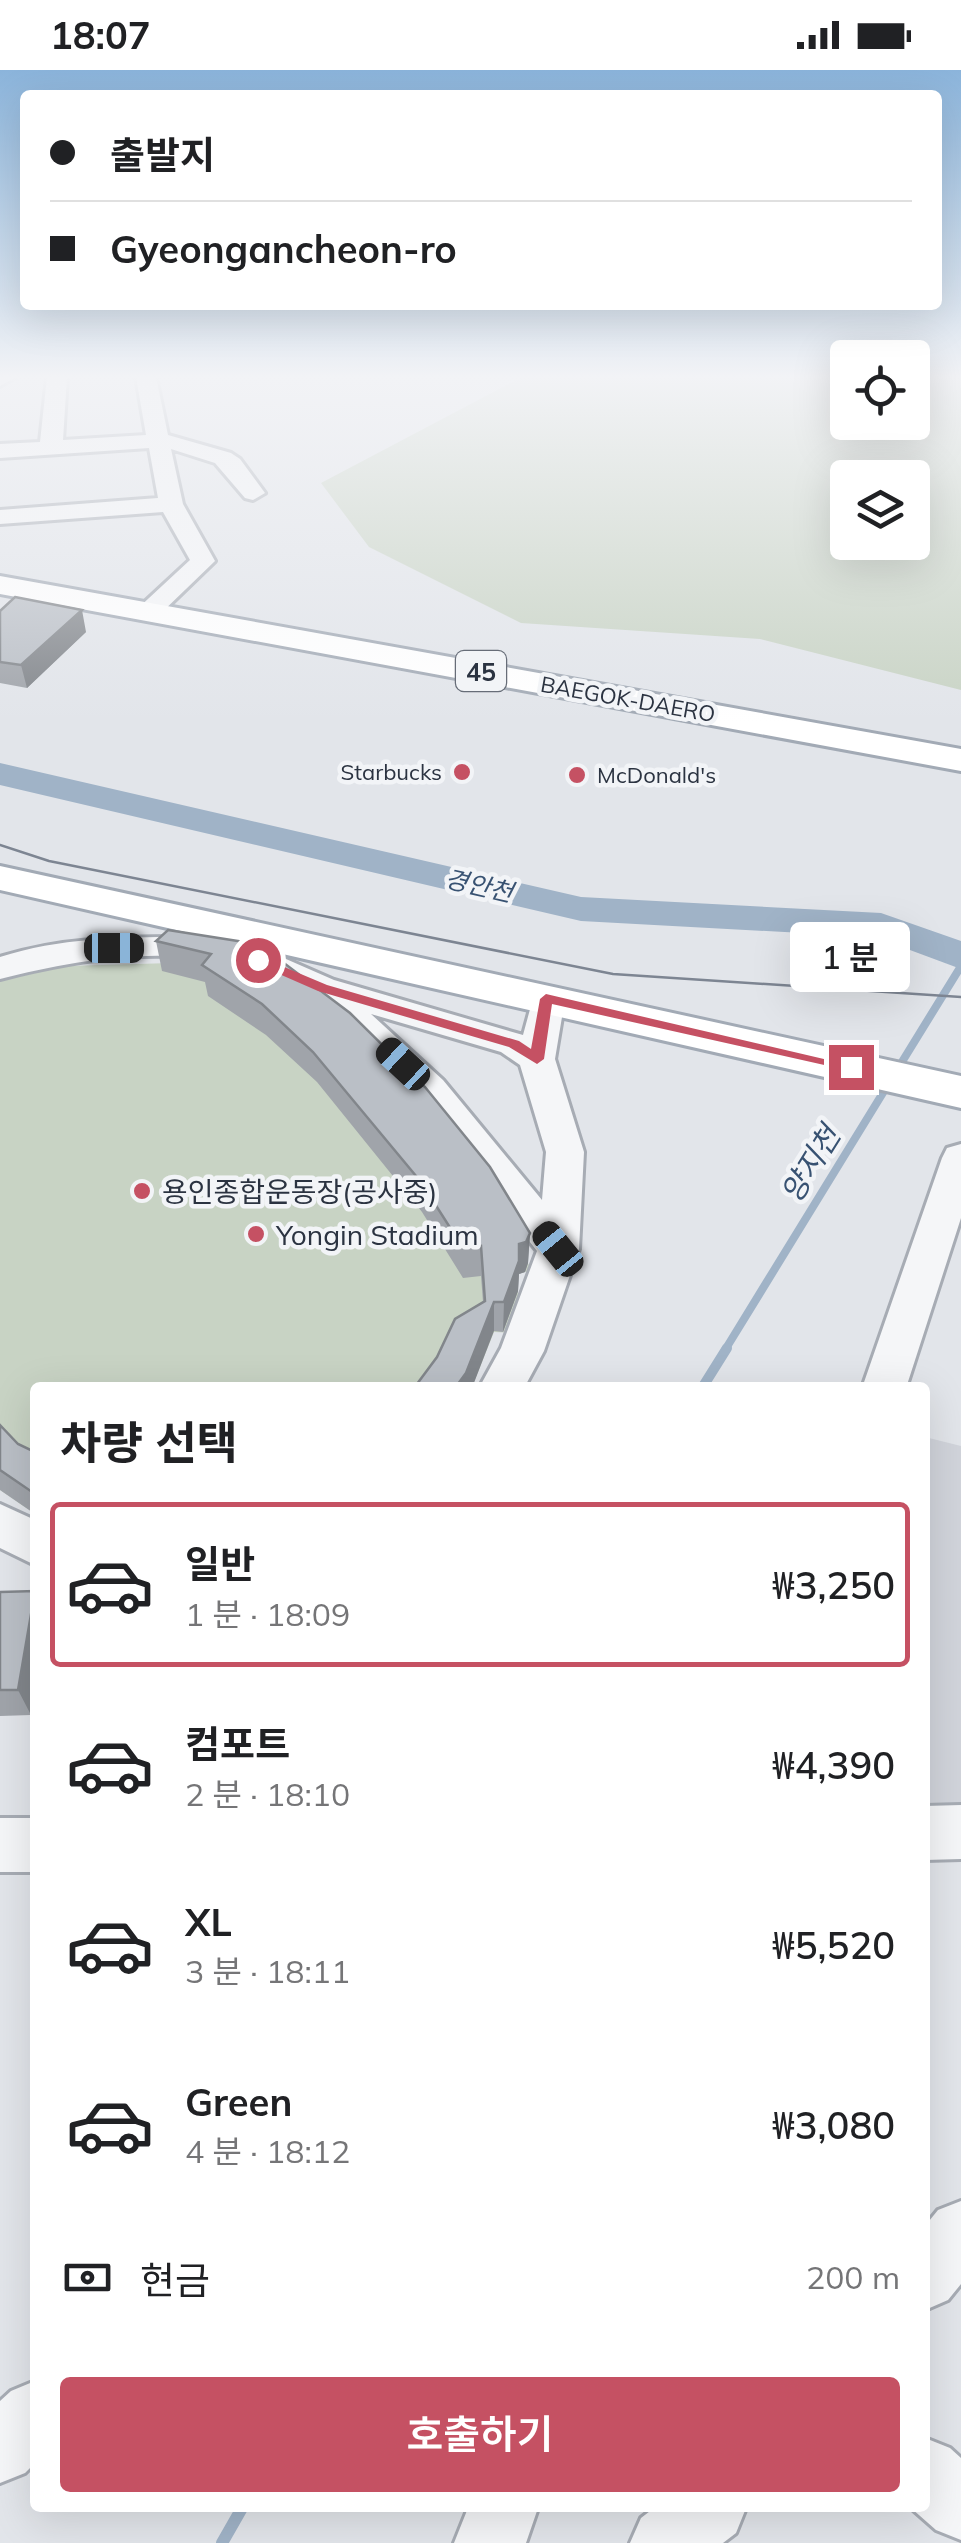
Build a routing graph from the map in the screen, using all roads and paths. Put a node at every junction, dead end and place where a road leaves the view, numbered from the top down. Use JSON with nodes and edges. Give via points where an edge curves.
{"nodes":[{"id":1,"x":169,"y":492,"type":"edge"},
{"id":2,"x":171,"y":504,"type":"junction"},
{"id":3,"x":0,"y":517,"type":"edge"},
{"id":4,"x":0,"y":585,"type":"edge"},
{"id":5,"x":148,"y":611,"type":"junction"},
{"id":6,"x":957,"y":758,"type":"edge"},
{"id":7,"x":0,"y":878,"type":"edge"},
{"id":8,"x":0,"y":968,"type":"edge"},
{"id":9,"x":322,"y":988,"type":"junction"},
{"id":10,"x":546,"y":999,"type":"junction"},
{"id":11,"x":537,"y":1059,"type":"junction"},
{"id":12,"x":958,"y":1091,"type":"edge"},
{"id":13,"x":961,"y":1158,"type":"edge"},
{"id":14,"x":558,"y":1249,"type":"junction"},
{"id":15,"x":504,"y":1382,"type":"edge"},
{"id":16,"x":886,"y":1382,"type":"edge"},
{"id":17,"x":0,"y":1524,"type":"edge"},
{"id":18,"x":30,"y":1541,"type":"edge"},
{"id":19,"x":961,"y":1832,"type":"edge"},
{"id":20,"x":930,"y":1833,"type":"edge"},
{"id":21,"x":0,"y":1844,"type":"edge"},
{"id":22,"x":30,"y":1845,"type":"edge"},
{"id":23,"x":961,"y":2232,"type":"edge"},
{"id":24,"x":930,"y":2271,"type":"edge"},
{"id":25,"x":30,"y":2420,"type":"edge"},
{"id":26,"x":0,"y":2448,"type":"edge"},
{"id":27,"x":930,"y":2477,"type":"edge"},
{"id":28,"x":961,"y":2505,"type":"edge"},
{"id":29,"x":501,"y":2512,"type":"edge"},
{"id":30,"x":707,"y":2512,"type":"edge"},
{"id":31,"x":490,"y":2543,"type":"edge"},
{"id":32,"x":666,"y":2543,"type":"edge"}],
"edges":[{"from":1,"to":2,"type":"street"},
{"from":2,"to":3,"type":"street"},
{"from":2,"to":5,"type":"street","via":[[203,561]]},
{"from":4,"to":5,"type":"main road","name":"BAEGOK-DAERO","number":"45"},
{"from":5,"to":6,"type":"main road","name":"BAEGOK-DAERO","number":"45"},
{"from":7,"to":10,"type":"main road"},
{"from":8,"to":9,"type":"street","via":[[35,957],[182,947],[258,960]]},
{"from":9,"to":11,"type":"street","via":[[514,1044]]},
{"from":9,"to":14,"type":"street","via":[[430,1089]]},
{"from":10,"to":11,"type":"street"},
{"from":10,"to":12,"type":"main road"},
{"from":11,"to":14,"type":"street","via":[[565,1152]]},
{"from":13,"to":16,"type":"street"},
{"from":14,"to":15,"type":"street"},
{"from":17,"to":18,"type":"street"},
{"from":19,"to":20,"type":"street"},
{"from":21,"to":22,"type":"street"},
{"from":23,"to":24,"type":"street"},
{"from":25,"to":26,"type":"street"},
{"from":27,"to":28,"type":"street"},
{"from":29,"to":31,"type":"street"},
{"from":30,"to":32,"type":"street"}]}
